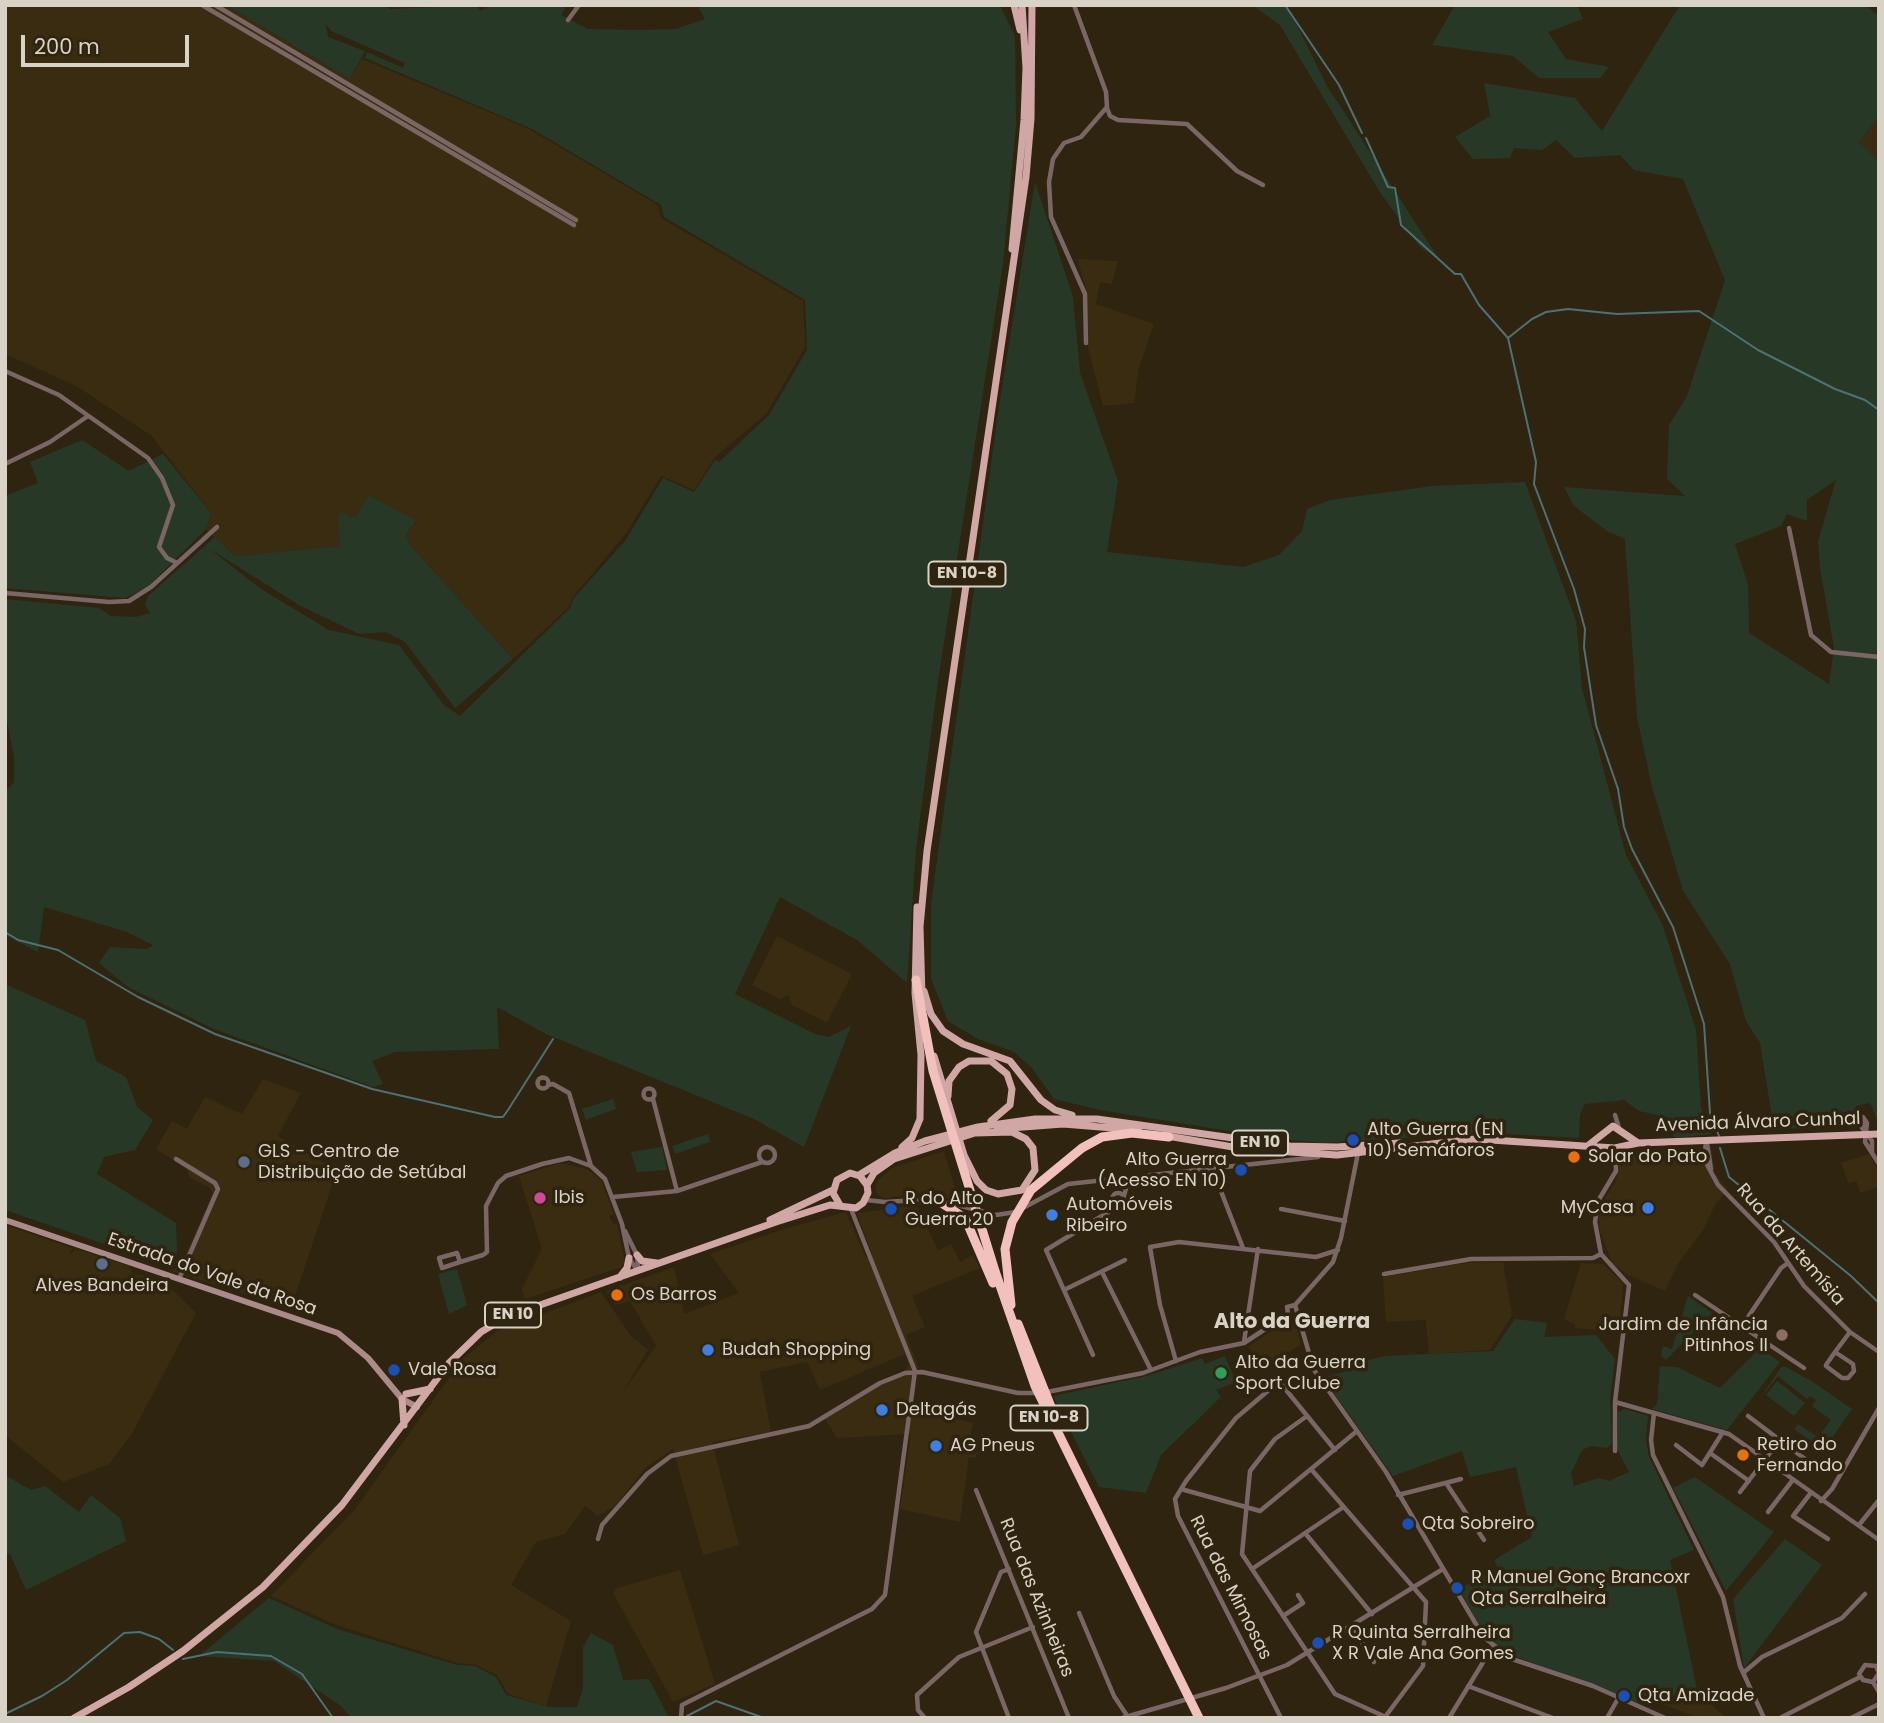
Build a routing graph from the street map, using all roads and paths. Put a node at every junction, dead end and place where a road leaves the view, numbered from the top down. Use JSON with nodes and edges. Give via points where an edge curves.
{"nodes":[{"id":1,"x":202,"y":5,"type":"edge"},
{"id":2,"x":215,"y":5,"type":"edge"},
{"id":3,"x":579,"y":5,"type":"edge"},
{"id":4,"x":1014,"y":5,"type":"edge"},
{"id":5,"x":1027,"y":5,"type":"edge"},
{"id":6,"x":1074,"y":5,"type":"edge"},
{"id":7,"x":568,"y":20,"type":"dead end"},
{"id":8,"x":1028,"y":90,"type":"junction"},
{"id":9,"x":1107,"y":107,"type":"junction"},
{"id":10,"x":1264,"y":184,"type":"dead end"},
{"id":11,"x":1086,"y":343,"type":"dead end"},
{"id":12,"x":5,"y":371,"type":"edge"},
{"id":13,"x":88,"y":416,"type":"junction"},
{"id":14,"x":5,"y":464,"type":"edge"},
{"id":15,"x":217,"y":527,"type":"dead end"},
{"id":16,"x":1789,"y":528,"type":"dead end"},
{"id":17,"x":177,"y":562,"type":"junction"},
{"id":18,"x":5,"y":593,"type":"edge"},
{"id":19,"x":1879,"y":657,"type":"edge"},
{"id":20,"x":919,"y":980,"type":"junction"},
{"id":21,"x":548,"y":1085,"type":"dead end"},
{"id":22,"x":653,"y":1098,"type":"dead end"},
{"id":23,"x":950,"y":1118,"type":"junction"},
{"id":24,"x":1097,"y":1118,"type":"junction"},
{"id":25,"x":1607,"y":1129,"type":"junction"},
{"id":26,"x":973,"y":1130,"type":"junction"},
{"id":27,"x":1621,"y":1130,"type":"junction"},
{"id":28,"x":1879,"y":1134,"type":"edge"},
{"id":29,"x":1866,"y":1135,"type":"junction"},
{"id":30,"x":1169,"y":1137,"type":"junction"},
{"id":31,"x":1706,"y":1142,"type":"junction"},
{"id":32,"x":1425,"y":1143,"type":"junction"},
{"id":33,"x":1638,"y":1143,"type":"junction"},
{"id":34,"x":1590,"y":1144,"type":"junction"},
{"id":35,"x":1606,"y":1145,"type":"junction"},
{"id":36,"x":1619,"y":1146,"type":"junction"},
{"id":37,"x":895,"y":1153,"type":"junction"},
{"id":38,"x":1359,"y":1153,"type":"junction"},
{"id":39,"x":962,"y":1155,"type":"junction"},
{"id":40,"x":1337,"y":1155,"type":"junction"},
{"id":41,"x":176,"y":1160,"type":"dead end"},
{"id":42,"x":762,"y":1162,"type":"dead end"},
{"id":43,"x":1879,"y":1164,"type":"edge"},
{"id":44,"x":591,"y":1166,"type":"junction"},
{"id":45,"x":1212,"y":1168,"type":"junction"},
{"id":46,"x":859,"y":1175,"type":"junction"},
{"id":47,"x":1129,"y":1177,"type":"junction"},
{"id":48,"x":867,"y":1185,"type":"junction"},
{"id":49,"x":833,"y":1190,"type":"junction"},
{"id":50,"x":677,"y":1191,"type":"junction"},
{"id":51,"x":1124,"y":1196,"type":"junction"},
{"id":52,"x":613,"y":1197,"type":"junction"},
{"id":53,"x":935,"y":1199,"type":"junction"},
{"id":54,"x":866,"y":1200,"type":"junction"},
{"id":55,"x":840,"y":1205,"type":"junction"},
{"id":56,"x":1119,"y":1205,"type":"junction"},
{"id":57,"x":851,"y":1209,"type":"junction"},
{"id":58,"x":1281,"y":1209,"type":"dead end"},
{"id":59,"x":5,"y":1220,"type":"edge"},
{"id":60,"x":1345,"y":1221,"type":"junction"},
{"id":61,"x":986,"y":1234,"type":"junction"},
{"id":62,"x":721,"y":1241,"type":"junction"},
{"id":63,"x":1243,"y":1248,"type":"junction"},
{"id":64,"x":1258,"y":1249,"type":"junction"},
{"id":65,"x":1338,"y":1250,"type":"junction"},
{"id":66,"x":1601,"y":1254,"type":"junction"},
{"id":67,"x":633,"y":1256,"type":"junction"},
{"id":68,"x":1125,"y":1260,"type":"dead end"},
{"id":69,"x":460,"y":1262,"type":"junction"},
{"id":70,"x":661,"y":1263,"type":"junction"},
{"id":71,"x":1788,"y":1263,"type":"junction"},
{"id":72,"x":638,"y":1271,"type":"junction"},
{"id":73,"x":1102,"y":1272,"type":"junction"},
{"id":74,"x":1384,"y":1274,"type":"dead end"},
{"id":75,"x":620,"y":1278,"type":"junction"},
{"id":76,"x":180,"y":1279,"type":"junction"},
{"id":77,"x":1064,"y":1290,"type":"junction"},
{"id":78,"x":1695,"y":1295,"type":"dead end"},
{"id":79,"x":1295,"y":1305,"type":"junction"},
{"id":80,"x":1011,"y":1306,"type":"junction"},
{"id":81,"x":1288,"y":1314,"type":"junction"},
{"id":82,"x":1296,"y":1315,"type":"junction"},
{"id":83,"x":1742,"y":1326,"type":"junction"},
{"id":84,"x":1850,"y":1332,"type":"junction"},
{"id":85,"x":1016,"y":1336,"type":"junction"},
{"id":86,"x":1244,"y":1343,"type":"junction"},
{"id":87,"x":1835,"y":1352,"type":"junction"},
{"id":88,"x":1879,"y":1352,"type":"edge"},
{"id":89,"x":1093,"y":1355,"type":"dead end"},
{"id":90,"x":1176,"y":1361,"type":"junction"},
{"id":91,"x":1804,"y":1368,"type":"dead end"},
{"id":92,"x":1151,"y":1370,"type":"junction"},
{"id":93,"x":915,"y":1371,"type":"junction"},
{"id":94,"x":430,"y":1389,"type":"junction"},
{"id":95,"x":404,"y":1396,"type":"junction"},
{"id":96,"x":1615,"y":1402,"type":"junction"},
{"id":97,"x":417,"y":1407,"type":"junction"},
{"id":98,"x":1879,"y":1408,"type":"edge"},
{"id":99,"x":1654,"y":1413,"type":"junction"},
{"id":100,"x":1307,"y":1416,"type":"junction"},
{"id":101,"x":1748,"y":1416,"type":"dead end"},
{"id":102,"x":404,"y":1425,"type":"junction"},
{"id":103,"x":1357,"y":1431,"type":"junction"},
{"id":104,"x":1723,"y":1432,"type":"junction"},
{"id":105,"x":1780,"y":1440,"type":"junction"},
{"id":106,"x":1676,"y":1445,"type":"dead end"},
{"id":107,"x":1335,"y":1450,"type":"junction"},
{"id":108,"x":1615,"y":1451,"type":"dead end"},
{"id":109,"x":1710,"y":1453,"type":"junction"},
{"id":110,"x":1764,"y":1460,"type":"junction"},
{"id":111,"x":1809,"y":1462,"type":"dead end"},
{"id":112,"x":1311,"y":1469,"type":"junction"},
{"id":113,"x":1461,"y":1479,"type":"dead end"},
{"id":114,"x":1749,"y":1481,"type":"junction"},
{"id":115,"x":1792,"y":1481,"type":"junction"},
{"id":116,"x":1446,"y":1483,"type":"junction"},
{"id":117,"x":1181,"y":1489,"type":"junction"},
{"id":118,"x":976,"y":1490,"type":"dead end"},
{"id":119,"x":1740,"y":1492,"type":"dead end"},
{"id":120,"x":1810,"y":1494,"type":"junction"},
{"id":121,"x":1398,"y":1496,"type":"junction"},
{"id":122,"x":1879,"y":1500,"type":"edge"},
{"id":123,"x":1821,"y":1501,"type":"junction"},
{"id":124,"x":1342,"y":1508,"type":"junction"},
{"id":125,"x":1246,"y":1509,"type":"junction"},
{"id":126,"x":1768,"y":1512,"type":"dead end"},
{"id":127,"x":1859,"y":1525,"type":"junction"},
{"id":128,"x":1305,"y":1533,"type":"junction"},
{"id":129,"x":598,"y":1539,"type":"dead end"},
{"id":130,"x":1828,"y":1539,"type":"dead end"},
{"id":131,"x":1484,"y":1540,"type":"dead end"},
{"id":132,"x":1879,"y":1540,"type":"edge"},
{"id":133,"x":1124,"y":1566,"type":"junction"},
{"id":134,"x":1009,"y":1569,"type":"junction"},
{"id":135,"x":1252,"y":1569,"type":"junction"},
{"id":136,"x":1443,"y":1569,"type":"junction"},
{"id":137,"x":1413,"y":1587,"type":"junction"},
{"id":138,"x":1865,"y":1594,"type":"dead end"},
{"id":139,"x":1298,"y":1595,"type":"dead end"},
{"id":140,"x":1079,"y":1613,"type":"dead end"},
{"id":141,"x":1372,"y":1614,"type":"junction"},
{"id":142,"x":1283,"y":1616,"type":"junction"},
{"id":143,"x":1352,"y":1626,"type":"junction"},
{"id":144,"x":1033,"y":1627,"type":"junction"},
{"id":145,"x":1493,"y":1646,"type":"junction"},
{"id":146,"x":981,"y":1648,"type":"junction"},
{"id":147,"x":1307,"y":1654,"type":"junction"},
{"id":148,"x":1374,"y":1662,"type":"dead end"},
{"id":149,"x":1877,"y":1664,"type":"edge"},
{"id":150,"x":1743,"y":1673,"type":"junction"},
{"id":151,"x":1259,"y":1676,"type":"junction"},
{"id":152,"x":1860,"y":1677,"type":"junction"},
{"id":153,"x":1873,"y":1682,"type":"junction"},
{"id":154,"x":1468,"y":1686,"type":"junction"},
{"id":155,"x":1879,"y":1692,"type":"edge"},
{"id":156,"x":1619,"y":1697,"type":"junction"},
{"id":157,"x":1879,"y":1704,"type":"edge"},
{"id":158,"x":1126,"y":1717,"type":"edge"},
{"id":159,"x":1385,"y":1717,"type":"edge"},
{"id":160,"x":74,"y":1718,"type":"edge"},
{"id":161,"x":681,"y":1718,"type":"edge"},
{"id":162,"x":925,"y":1718,"type":"edge"},
{"id":163,"x":1009,"y":1718,"type":"edge"},
{"id":164,"x":1069,"y":1718,"type":"edge"},
{"id":165,"x":1199,"y":1718,"type":"edge"},
{"id":166,"x":1281,"y":1718,"type":"edge"},
{"id":167,"x":1449,"y":1718,"type":"edge"},
{"id":168,"x":1553,"y":1718,"type":"edge"},
{"id":169,"x":1607,"y":1718,"type":"edge"},
{"id":170,"x":1665,"y":1718,"type":"edge"},
{"id":171,"x":1764,"y":1718,"type":"edge"},
{"id":172,"x":1780,"y":1718,"type":"edge"},
{"id":173,"x":1851,"y":1718,"type":"edge"}],
"edges":[{"from":1,"to":2,"type":"street","via":[[575,223]]},
{"from":3,"to":7,"type":"street"},
{"from":4,"to":8,"type":"main road"},
{"from":5,"to":8,"type":"main road","number":"EN 10-8"},
{"from":6,"to":9,"type":"street","via":[[1106,92]]},
{"from":8,"to":20,"type":"main road","number":"EN 10-8","via":[[1007,297],[916,921]]},
{"from":9,"to":10,"type":"street","via":[[1110,116],[1118,120],[1187,124],[1237,171]]},
{"from":9,"to":11,"type":"street","via":[[1081,137],[1064,143],[1053,159],[1049,182],[1051,217],[1085,294]]},
{"from":12,"to":13,"type":"street","via":[[59,395]]},
{"from":13,"to":14,"type":"street"},
{"from":13,"to":17,"type":"street","via":[[148,458],[162,478],[173,505],[159,547]]},
{"from":15,"to":17,"type":"street"},
{"from":16,"to":19,"type":"street","via":[[1811,635],[1831,652]]},
{"from":17,"to":18,"type":"street","via":[[129,601]]},
{"from":20,"to":23,"type":"highway","number":"EN 10-8","via":[[930,1060]]},
{"from":20,"to":24,"type":"main road","via":[[931,1014],[943,1031],[963,1044],[1010,1061],[1049,1107]]},
{"from":20,"to":37,"type":"main road","via":[[920,1119],[912,1138]]},
{"from":21,"to":44,"type":"street","via":[[569,1093]]},
{"from":22,"to":50,"type":"street"},
{"from":23,"to":26,"type":"main road","via":[[948,1091],[953,1072],[969,1061],[991,1061],[1011,1081],[1010,1105],[999,1118]]},
{"from":23,"to":39,"type":"highway","number":"EN 10-8"},
{"from":24,"to":26,"type":"main road","number":"EN 10","via":[[1018,1120]]},
{"from":24,"to":32,"type":"main road","number":"EN 10","via":[[1290,1146]]},
{"from":25,"to":27,"type":"main road"},
{"from":25,"to":34,"type":"main road"},
{"from":25,"to":35,"type":"main road"},
{"from":26,"to":30,"type":"main road","number":"EN 10","via":[[1063,1124]]},
{"from":26,"to":37,"type":"main road","number":"EN 10"},
{"from":26,"to":39,"type":"main road","via":[[1012,1132],[1026,1139],[1036,1159],[1031,1180],[1010,1194],[986,1190]]},
{"from":26,"to":48,"type":"main road","number":"EN 10","via":[[894,1159],[874,1173]]},
{"from":27,"to":33,"type":"main road","name":"Avenida Álvaro Cunhal"},
{"from":27,"to":36,"type":"main road"},
{"from":28,"to":29,"type":"main road","name":"Avenida Álvaro Cunhal","number":"EN 10"},
{"from":29,"to":31,"type":"main road","name":"Avenida Álvaro Cunhal","number":"EN 10"},
{"from":29,"to":43,"type":"street","via":[[1867,1146]]},
{"from":30,"to":40,"type":"main road","number":"EN 10","via":[[1245,1149]]},
{"from":30,"to":80,"type":"highway","via":[[1132,1133],[1102,1138],[1082,1148],[1023,1200],[1008,1233],[1005,1264]]},
{"from":31,"to":33,"type":"main road","name":"Avenida Álvaro Cunhal","number":"EN 10"},
{"from":31,"to":71,"type":"street","name":"Rua da Artemísia","via":[[1704,1159],[1711,1173]]},
{"from":32,"to":34,"type":"main road","number":"EN 10","via":[[1488,1138]]},
{"from":32,"to":38,"type":"main road","number":"EN 10"},
{"from":33,"to":36,"type":"main road","name":"Avenida Álvaro Cunhal","number":"EN 10"},
{"from":34,"to":35,"type":"main road","number":"EN 10"},
{"from":35,"to":36,"type":"main road","number":"EN 10"},
{"from":36,"to":66,"type":"street","via":[[1616,1171],[1595,1212]]},
{"from":37,"to":46,"type":"main road","number":"EN 10"},
{"from":38,"to":40,"type":"main road","number":"EN 10"},
{"from":38,"to":60,"type":"street"},
{"from":39,"to":61,"type":"highway","number":"EN 10-8"},
{"from":40,"to":45,"type":"street"},
{"from":41,"to":76,"type":"street","via":[[219,1189]]},
{"from":42,"to":50,"type":"street"},
{"from":44,"to":52,"type":"street","via":[[605,1179]]},
{"from":44,"to":69,"type":"street","via":[[558,1158],[506,1176],[486,1206],[487,1252]]},
{"from":45,"to":47,"type":"street"},
{"from":45,"to":63,"type":"street"},
{"from":46,"to":48,"type":"main road"},
{"from":46,"to":49,"type":"main road","via":[[840,1176]]},
{"from":47,"to":51,"type":"street"},
{"from":47,"to":53,"type":"street","via":[[1068,1184],[1003,1216]]},
{"from":48,"to":54,"type":"main road"},
{"from":49,"to":55,"type":"main road"},
{"from":49,"to":62,"type":"main road","number":"EN 10"},
{"from":50,"to":52,"type":"street"},
{"from":51,"to":56,"type":"street"},
{"from":51,"to":56,"type":"street","via":[[1112,1196]]},
{"from":52,"to":67,"type":"street"},
{"from":53,"to":54,"type":"street"},
{"from":53,"to":85,"type":"highway","via":[[956,1209],[970,1225]]},
{"from":54,"to":57,"type":"main road"},
{"from":55,"to":57,"type":"main road"},
{"from":55,"to":62,"type":"main road","number":"EN 10"},
{"from":56,"to":77,"type":"street","via":[[1046,1250]]},
{"from":57,"to":93,"type":"street"},
{"from":58,"to":60,"type":"street"},
{"from":59,"to":76,"type":"street","name":"Estrada do Vale da Rosa"},
{"from":60,"to":65,"type":"street"},
{"from":61,"to":80,"type":"highway","number":"EN 10-8"},
{"from":61,"to":85,"type":"highway","number":"EN 10-8"},
{"from":62,"to":70,"type":"main road","number":"EN 10"},
{"from":63,"to":64,"type":"street"},
{"from":63,"to":90,"type":"street","via":[[1168,1243],[1150,1247]]},
{"from":64,"to":65,"type":"street","via":[[1316,1257]]},
{"from":64,"to":86,"type":"street"},
{"from":65,"to":79,"type":"street","via":[[1326,1273]]},
{"from":66,"to":74,"type":"street","via":[[1593,1258],[1480,1258]]},
{"from":66,"to":96,"type":"street","via":[[1629,1285]]},
{"from":67,"to":70,"type":"main road"},
{"from":67,"to":72,"type":"street"},
{"from":67,"to":75,"type":"main road"},
{"from":68,"to":73,"type":"street"},
{"from":69,"to":69,"type":"street","via":[[457,1252],[439,1258],[442,1268]]},
{"from":70,"to":72,"type":"main road","number":"EN 10"},
{"from":71,"to":83,"type":"street"},
{"from":71,"to":84,"type":"street","name":"Rua da Artemísia"},
{"from":72,"to":75,"type":"main road","number":"EN 10"},
{"from":73,"to":77,"type":"street"},
{"from":73,"to":92,"type":"street"},
{"from":75,"to":94,"type":"main road","number":"EN 10","via":[[495,1323],[467,1344]]},
{"from":76,"to":95,"type":"street","name":"Estrada do Vale da Rosa","via":[[338,1333]]},
{"from":77,"to":89,"type":"street"},
{"from":78,"to":83,"type":"street"},
{"from":79,"to":81,"type":"street","via":[[1287,1307]]},
{"from":79,"to":82,"type":"street"},
{"from":80,"to":133,"type":"highway","number":"EN 10-8","via":[[1061,1431]]},
{"from":81,"to":82,"type":"street"},
{"from":81,"to":86,"type":"street"},
{"from":82,"to":103,"type":"street","via":[[1314,1370]]},
{"from":83,"to":91,"type":"street"},
{"from":84,"to":87,"type":"street"},
{"from":84,"to":88,"type":"street","name":"Rua da Artemísia"},
{"from":85,"to":133,"type":"highway","number":"EN 10-8","via":[[1057,1434]]},
{"from":86,"to":90,"type":"street"},
{"from":87,"to":87,"type":"street","via":[[1826,1368],[1848,1378],[1853,1364]]},
{"from":90,"to":92,"type":"street"},
{"from":92,"to":93,"type":"street","via":[[1042,1394]]},
{"from":93,"to":129,"type":"street","via":[[880,1383],[808,1426],[671,1456],[647,1474],[601,1525]]},
{"from":93,"to":161,"type":"street","via":[[882,1601],[682,1705]]},
{"from":94,"to":95,"type":"main road"},
{"from":94,"to":97,"type":"main road","number":"EN 10"},
{"from":95,"to":97,"type":"street","name":"Estrada do Vale da Rosa"},
{"from":95,"to":102,"type":"main road"},
{"from":96,"to":99,"type":"street"},
{"from":96,"to":108,"type":"street"},
{"from":97,"to":102,"type":"main road","number":"EN 10"},
{"from":98,"to":123,"type":"street"},
{"from":99,"to":104,"type":"street"},
{"from":99,"to":150,"type":"street","via":[[1653,1455],[1723,1597]]},
{"from":100,"to":107,"type":"street"},
{"from":100,"to":117,"type":"street","via":[[1282,1385],[1274,1385],[1236,1419]]},
{"from":100,"to":125,"type":"street","via":[[1275,1439],[1252,1466]]},
{"from":101,"to":105,"type":"street"},
{"from":102,"to":160,"type":"main road","number":"EN 10","via":[[335,1513],[263,1587],[183,1651]]},
{"from":103,"to":107,"type":"street"},
{"from":103,"to":121,"type":"street"},
{"from":104,"to":109,"type":"street"},
{"from":104,"to":110,"type":"street"},
{"from":105,"to":110,"type":"street"},
{"from":105,"to":111,"type":"street"},
{"from":106,"to":109,"type":"street","via":[[1702,1465]]},
{"from":107,"to":112,"type":"street"},
{"from":109,"to":114,"type":"street"},
{"from":110,"to":114,"type":"street"},
{"from":110,"to":115,"type":"street"},
{"from":112,"to":124,"type":"street"},
{"from":112,"to":125,"type":"street","via":[[1263,1509]]},
{"from":113,"to":116,"type":"street"},
{"from":114,"to":119,"type":"street"},
{"from":115,"to":120,"type":"street"},
{"from":115,"to":126,"type":"street"},
{"from":116,"to":121,"type":"street"},
{"from":116,"to":131,"type":"street"},
{"from":117,"to":125,"type":"street"},
{"from":117,"to":151,"type":"street","name":"Rua das Mimosas","via":[[1175,1499],[1178,1516]]},
{"from":118,"to":134,"type":"street","name":"Rua das Azinheiras"},
{"from":120,"to":123,"type":"street"},
{"from":120,"to":130,"type":"street","via":[[1793,1516]]},
{"from":121,"to":136,"type":"street"},
{"from":122,"to":127,"type":"street"},
{"from":123,"to":127,"type":"street"},
{"from":124,"to":128,"type":"street"},
{"from":124,"to":137,"type":"street"},
{"from":125,"to":135,"type":"street","via":[[1242,1554]]},
{"from":127,"to":132,"type":"street"},
{"from":128,"to":135,"type":"street"},
{"from":128,"to":141,"type":"street"},
{"from":133,"to":165,"type":"highway","number":"EN 10-8"},
{"from":134,"to":144,"type":"street","name":"Rua das Azinheiras"},
{"from":134,"to":146,"type":"street","via":[[1002,1572],[978,1625]]},
{"from":135,"to":142,"type":"street"},
{"from":136,"to":137,"type":"street"},
{"from":136,"to":145,"type":"street","via":[[1472,1621]]},
{"from":137,"to":141,"type":"street"},
{"from":137,"to":159,"type":"street","via":[[1426,1602],[1423,1665]]},
{"from":138,"to":150,"type":"street","via":[[1842,1618],[1762,1657]]},
{"from":139,"to":142,"type":"street","via":[[1303,1603]]},
{"from":140,"to":158,"type":"street"},
{"from":141,"to":143,"type":"street"},
{"from":142,"to":147,"type":"street"},
{"from":143,"to":147,"type":"street"},
{"from":143,"to":148,"type":"street"},
{"from":144,"to":146,"type":"street"},
{"from":144,"to":164,"type":"street","name":"Rua das Azinheiras"},
{"from":145,"to":154,"type":"street"},
{"from":145,"to":156,"type":"street","via":[[1509,1658]]},
{"from":146,"to":162,"type":"street","via":[[959,1657],[921,1690],[916,1702]]},
{"from":146,"to":163,"type":"street"},
{"from":147,"to":151,"type":"street"},
{"from":147,"to":159,"type":"street","via":[[1338,1697]]},
{"from":149,"to":152,"type":"street","via":[[1865,1665]]},
{"from":149,"to":153,"type":"street","via":[[1878,1676]]},
{"from":150,"to":171,"type":"street"},
{"from":151,"to":158,"type":"street"},
{"from":151,"to":166,"type":"street","name":"Rua das Mimosas"},
{"from":152,"to":153,"type":"street"},
{"from":152,"to":172,"type":"street"},
{"from":153,"to":155,"type":"street"},
{"from":154,"to":167,"type":"street"},
{"from":154,"to":168,"type":"street"},
{"from":156,"to":169,"type":"street"},
{"from":156,"to":170,"type":"street"},
{"from":157,"to":173,"type":"street"}]}
